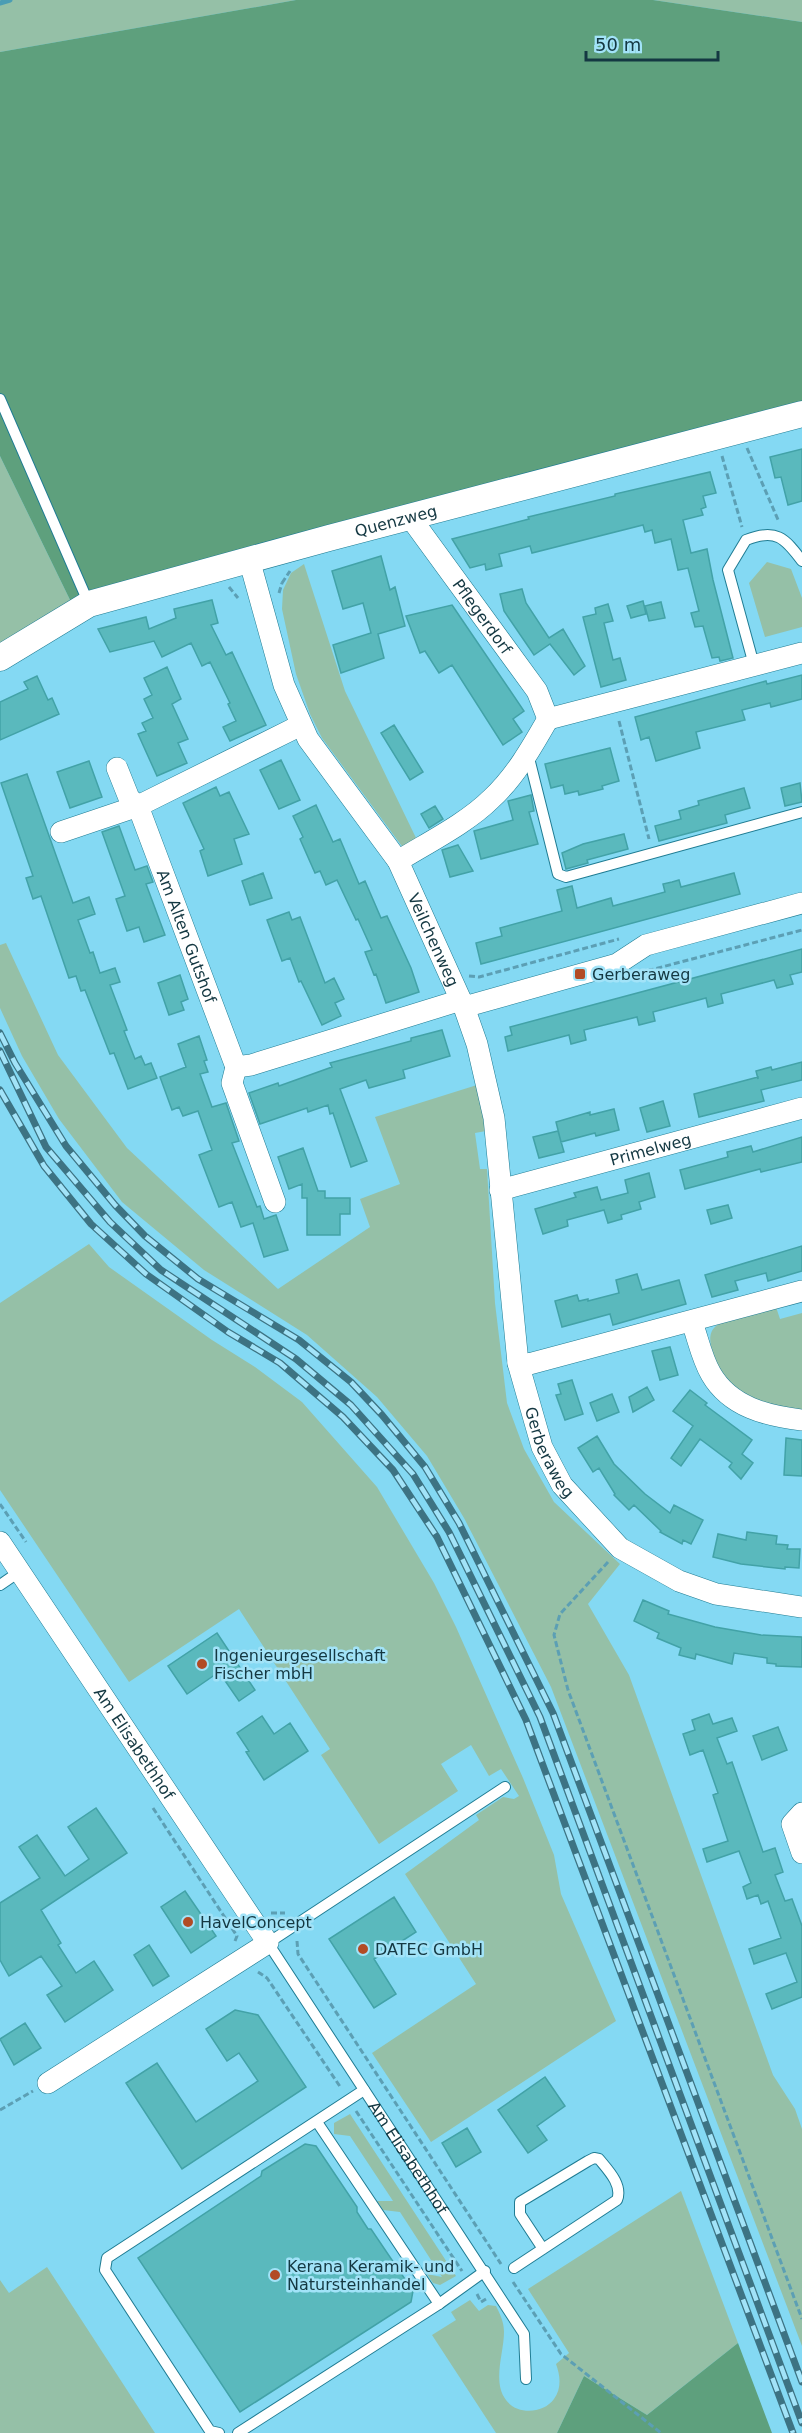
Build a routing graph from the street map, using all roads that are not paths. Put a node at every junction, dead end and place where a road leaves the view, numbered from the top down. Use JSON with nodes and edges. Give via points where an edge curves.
{"nodes":[{"id":1,"x":0,"y":399,"type":"edge"},
{"id":2,"x":802,"y":414,"type":"edge"},
{"id":3,"x":410,"y":517,"type":"junction"},
{"id":4,"x":249,"y":559,"type":"junction"},
{"id":5,"x":802,"y":561,"type":"edge"},
{"id":6,"x":89,"y":604,"type":"junction"},
{"id":7,"x":802,"y":653,"type":"edge"},
{"id":8,"x":0,"y":658,"type":"edge"},
{"id":9,"x":754,"y":665,"type":"junction"},
{"id":10,"x":548,"y":719,"type":"junction"},
{"id":11,"x":301,"y":725,"type":"junction"},
{"id":12,"x":528,"y":754,"type":"junction"},
{"id":13,"x":117,"y":768,"type":"dead end"},
{"id":14,"x":138,"y":806,"type":"junction"},
{"id":15,"x":802,"y":812,"type":"edge"},
{"id":16,"x":61,"y":832,"type":"dead end"},
{"id":17,"x":398,"y":861,"type":"junction"},
{"id":18,"x":802,"y":903,"type":"edge"},
{"id":19,"x":463,"y":1003,"type":"junction"},
{"id":20,"x":236,"y":1067,"type":"junction"},
{"id":21,"x":802,"y":1108,"type":"edge"},
{"id":22,"x":500,"y":1190,"type":"junction"},
{"id":23,"x":275,"y":1202,"type":"dead end"},
{"id":24,"x":802,"y":1291,"type":"edge"},
{"id":25,"x":692,"y":1322,"type":"junction"},
{"id":26,"x":518,"y":1363,"type":"junction"},
{"id":27,"x":802,"y":1420,"type":"edge"},
{"id":28,"x":0,"y":1542,"type":"edge"},
{"id":29,"x":19,"y":1572,"type":"junction"},
{"id":30,"x":0,"y":1585,"type":"edge"},
{"id":31,"x":802,"y":1607,"type":"edge"},
{"id":32,"x":505,"y":1787,"type":"dead end"},
{"id":33,"x":802,"y":1813,"type":"edge"},
{"id":34,"x":802,"y":1853,"type":"edge"},
{"id":35,"x":268,"y":1943,"type":"junction"},
{"id":36,"x":48,"y":2083,"type":"road end"},
{"id":37,"x":364,"y":2090,"type":"junction"},
{"id":38,"x":317,"y":2122,"type":"junction"},
{"id":39,"x":543,"y":2249,"type":"junction"},
{"id":40,"x":514,"y":2268,"type":"dead end"},
{"id":41,"x":485,"y":2271,"type":"junction"},
{"id":42,"x":439,"y":2304,"type":"junction"},
{"id":43,"x":526,"y":2379,"type":"dead end"},
{"id":44,"x":219,"y":2433,"type":"edge"},
{"id":45,"x":238,"y":2433,"type":"edge"}],
"edges":[{"from":1,"to":6,"type":"lane"},
{"from":2,"to":3,"type":"street","name":"Quenzweg"},
{"from":3,"to":4,"type":"street","name":"Quenzweg"},
{"from":3,"to":10,"type":"street","name":"Pflegerdorf","via":[[537,691]]},
{"from":4,"to":6,"type":"street","name":"Quenzweg"},
{"from":4,"to":11,"type":"street","name":"Veilchenweg","via":[[284,685]]},
{"from":5,"to":9,"type":"lane","via":[[787,540],[766,534],[746,540],[728,570]]},
{"from":6,"to":8,"type":"street","name":"Quenzweg"},
{"from":7,"to":9,"type":"street"},
{"from":9,"to":10,"type":"street"},
{"from":10,"to":12,"type":"street"},
{"from":11,"to":14,"type":"street"},
{"from":11,"to":17,"type":"street","name":"Veilchenweg"},
{"from":12,"to":15,"type":"lane","via":[[558,874],[566,877]]},
{"from":12,"to":17,"type":"street","via":[[491,800]]},
{"from":13,"to":14,"type":"street","name":"Am Alten Gutshof","via":[[129,798]]},
{"from":14,"to":16,"type":"street"},
{"from":14,"to":20,"type":"street","name":"Am Alten Gutshof"},
{"from":17,"to":19,"type":"street","name":"Veilchenweg"},
{"from":18,"to":19,"type":"street","name":"Veilchenweg","via":[[646,945],[617,964]]},
{"from":19,"to":20,"type":"street"},
{"from":19,"to":22,"type":"street","name":"Gerberaweg","via":[[494,1118]]},
{"from":20,"to":23,"type":"street","name":"Am Alten Gutshof","via":[[232,1083]]},
{"from":21,"to":22,"type":"street","name":"Primelweg"},
{"from":22,"to":26,"type":"street","name":"Gerberaweg"},
{"from":24,"to":25,"type":"street"},
{"from":25,"to":26,"type":"street","via":[[529,1364]]},
{"from":25,"to":27,"type":"street","via":[[711,1374],[736,1401],[771,1417]]},
{"from":26,"to":31,"type":"street","name":"Gerberaweg","via":[[542,1447],[562,1485],[620,1548],[679,1581],[716,1594]]},
{"from":28,"to":29,"type":"street","name":"Am Elisabethhof"},
{"from":29,"to":30,"type":"lane"},
{"from":29,"to":35,"type":"street","name":"Am Elisabethhof"},
{"from":32,"to":35,"type":"lane"},
{"from":33,"to":34,"type":"street","via":[[792,1824]]},
{"from":35,"to":36,"type":"street"},
{"from":35,"to":37,"type":"lane","name":"Am Elisabethhof"},
{"from":37,"to":38,"type":"lane"},
{"from":37,"to":41,"type":"lane","name":"Am Elisabethhof"},
{"from":38,"to":42,"type":"lane"},
{"from":38,"to":44,"type":"lane","via":[[107,2258],[105,2270],[210,2431]]},
{"from":39,"to":39,"type":"lane","via":[[617,2200],[618,2186],[599,2159],[594,2158],[520,2202],[520,2214]]},
{"from":39,"to":40,"type":"lane"},
{"from":41,"to":42,"type":"lane"},
{"from":41,"to":43,"type":"lane","name":"Am Elisabethhof","via":[[524,2334]]},
{"from":42,"to":45,"type":"lane"}]}
